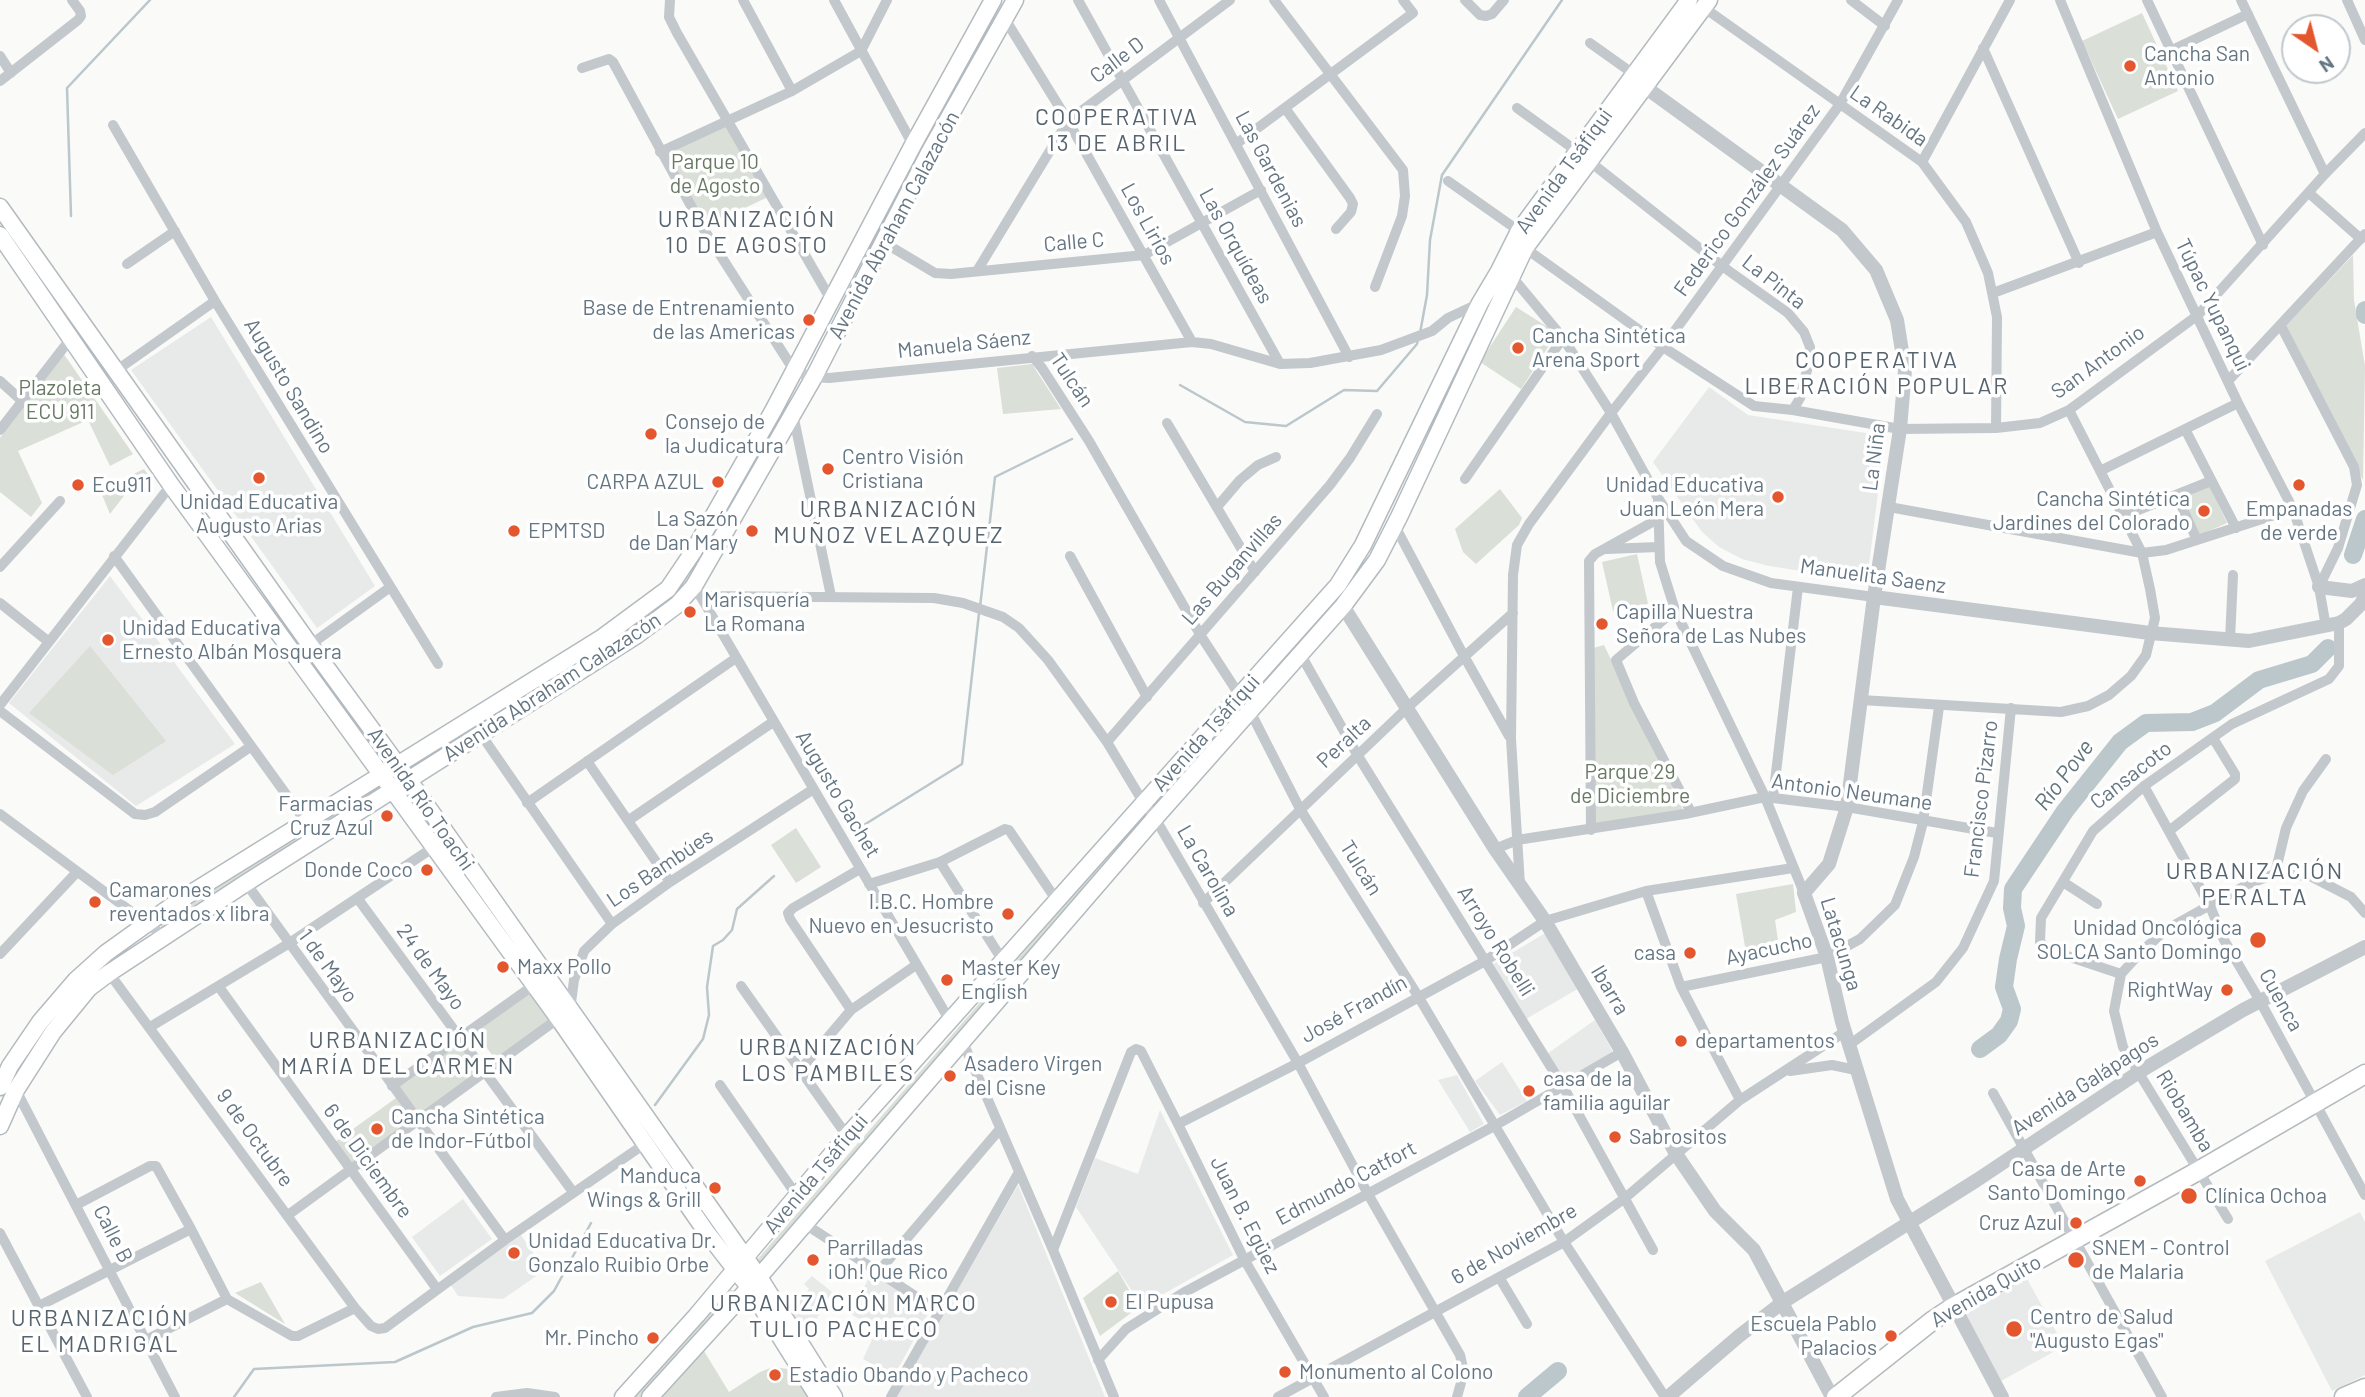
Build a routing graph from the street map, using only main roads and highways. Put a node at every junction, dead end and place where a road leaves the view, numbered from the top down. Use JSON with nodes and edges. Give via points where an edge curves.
{"nodes":[{"id":1,"x":993,"y":0,"type":"edge"},
{"id":2,"x":1015,"y":0,"type":"edge"},
{"id":3,"x":1701,"y":3,"type":"edge"},
{"id":4,"x":1583,"y":157,"type":"junction"},
{"id":5,"x":0,"y":207,"type":"edge"},
{"id":6,"x":0,"y":235,"type":"edge"},
{"id":7,"x":397,"y":764,"type":"junction"},
{"id":8,"x":382,"y":774,"type":"junction"},
{"id":9,"x":408,"y":779,"type":"junction"},
{"id":10,"x":392,"y":789,"type":"junction"},
{"id":11,"x":565,"y":1014,"type":"junction"},
{"id":12,"x":2365,"y":1073,"type":"edge"},
{"id":13,"x":8,"y":1088,"type":"edge"},
{"id":14,"x":0,"y":1126,"type":"edge"},
{"id":15,"x":745,"y":1258,"type":"junction"},
{"id":16,"x":734,"y":1271,"type":"junction"},
{"id":17,"x":754,"y":1282,"type":"junction"},
{"id":18,"x":2365,"y":1388,"type":"edge"},
{"id":19,"x":623,"y":1397,"type":"edge"},
{"id":20,"x":650,"y":1397,"type":"edge"},
{"id":21,"x":818,"y":1397,"type":"edge"},
{"id":22,"x":834,"y":1397,"type":"edge"},
{"id":23,"x":1834,"y":1397,"type":"edge"},
{"id":24,"x":2344,"y":1397,"type":"edge"}],
"edges":[{"from":1,"to":7,"type":"main road","name":"Avenida Abraham Calazacón","via":[[795,372],[668,589],[603,637]]},
{"from":2,"to":9,"type":"main road","name":"Avenida Abraham Calazacón","via":[[697,591],[637,635]]},
{"from":3,"to":4,"type":"main road","name":"Avenida Tsáfiqui"},
{"from":4,"to":15,"type":"main road","name":"Avenida Tsáfiqui","via":[[1519,231],[1363,545],[1338,585],[847,1136]]},
{"from":4,"to":17,"type":"main road","name":"Avenida Tsáfiqui","via":[[1525,248],[1377,560],[1251,713]]},
{"from":5,"to":7,"type":"main road","name":"Avenida Río Toachi"},
{"from":6,"to":8,"type":"main road","name":"Avenida Río Toachi","via":[[171,485]]},
{"from":7,"to":8,"type":"main road","name":"Avenida Abraham Calazacón"},
{"from":7,"to":9,"type":"main road","name":"Avenida Río Toachi"},
{"from":8,"to":10,"type":"main road","name":"Avenida Río Toachi"},
{"from":8,"to":13,"type":"main road","name":"Avenida Abraham Calazacón","via":[[106,953],[40,1022],[10,1066]]},
{"from":9,"to":10,"type":"main road","name":"Avenida Abraham Calazacón"},
{"from":9,"to":11,"type":"main road","name":"Avenida Río Toachi"},
{"from":10,"to":11,"type":"main road","name":"Avenida Río Toachi","via":[[534,985]]},
{"from":10,"to":13,"type":"main road","name":"Avenida Abraham Calazacón","via":[[89,988]]},
{"from":11,"to":15,"type":"main road","name":"Avenida Río Toachi"},
{"from":11,"to":16,"type":"main road","name":"Avenida Río Toachi"},
{"from":12,"to":23,"type":"main road","name":"Avenida Quito","via":[[1953,1307]]},
{"from":13,"to":14,"type":"main road","name":"Avenida Abraham Calazacón"},
{"from":15,"to":16,"type":"main road","name":"Avenida Tsáfiqui"},
{"from":15,"to":17,"type":"main road","name":"Avenida Río Toachi"},
{"from":16,"to":17,"type":"main road","name":"Avenida Río Toachi"},
{"from":16,"to":19,"type":"main road","name":"Avenida Tsáfiqui"},
{"from":17,"to":20,"type":"main road","name":"Avenida Tsáfiqui"},
{"from":17,"to":21,"type":"main road","name":"Avenida Río Toachi"},
{"from":17,"to":22,"type":"main road","name":"Avenida Río Toachi"},
{"from":18,"to":24,"type":"main road"}]}
